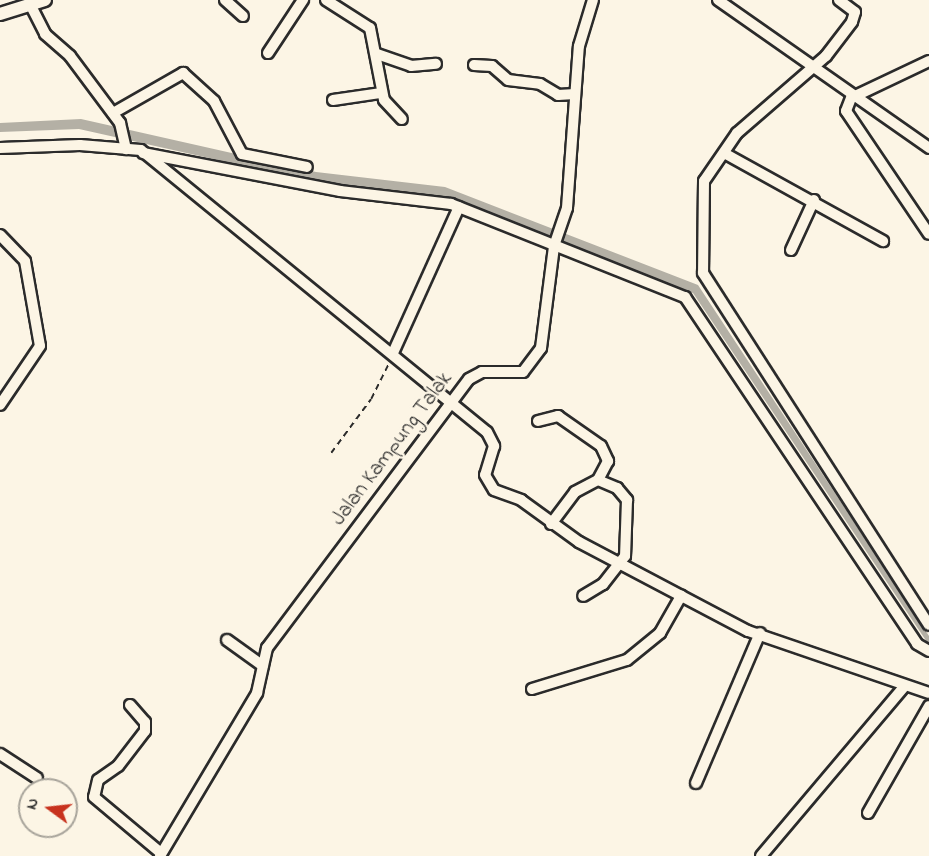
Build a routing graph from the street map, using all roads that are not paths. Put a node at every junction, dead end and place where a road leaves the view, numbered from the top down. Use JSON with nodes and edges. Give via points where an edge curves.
{"nodes":[{"id":1,"x":45,"y":0,"type":"edge"},
{"id":2,"x":225,"y":0,"type":"edge"},
{"id":3,"x":303,"y":0,"type":"edge"},
{"id":4,"x":326,"y":0,"type":"edge"},
{"id":5,"x":593,"y":0,"type":"edge"},
{"id":6,"x":718,"y":0,"type":"edge"},
{"id":7,"x":839,"y":0,"type":"edge"},
{"id":8,"x":30,"y":4,"type":"junction"},
{"id":9,"x":0,"y":14,"type":"edge"},
{"id":10,"x":243,"y":16,"type":"dead end"},
{"id":11,"x":268,"y":53,"type":"dead end"},
{"id":12,"x":376,"y":54,"type":"junction"},
{"id":13,"x":929,"y":61,"type":"edge"},
{"id":14,"x":436,"y":64,"type":"dead end"},
{"id":15,"x":474,"y":65,"type":"dead end"},
{"id":16,"x":811,"y":70,"type":"junction"},
{"id":17,"x":381,"y":93,"type":"junction"},
{"id":18,"x":575,"y":94,"type":"junction"},
{"id":19,"x":851,"y":98,"type":"junction"},
{"id":20,"x":333,"y":100,"type":"dead end"},
{"id":21,"x":113,"y":113,"type":"junction"},
{"id":22,"x":402,"y":119,"type":"dead end"},
{"id":23,"x":126,"y":146,"type":"junction"},
{"id":24,"x":0,"y":148,"type":"edge"},
{"id":25,"x":929,"y":148,"type":"edge"},
{"id":26,"x":142,"y":153,"type":"junction"},
{"id":27,"x":724,"y":153,"type":"junction"},
{"id":28,"x":307,"y":167,"type":"dead end"},
{"id":29,"x":814,"y":200,"type":"junction"},
{"id":30,"x":459,"y":207,"type":"junction"},
{"id":31,"x":929,"y":234,"type":"edge"},
{"id":32,"x":0,"y":235,"type":"edge"},
{"id":33,"x":883,"y":241,"type":"dead end"},
{"id":34,"x":555,"y":244,"type":"junction"},
{"id":35,"x":791,"y":250,"type":"dead end"},
{"id":36,"x":393,"y":353,"type":"junction"},
{"id":37,"x":451,"y":403,"type":"junction"},
{"id":38,"x":0,"y":405,"type":"edge"},
{"id":39,"x":537,"y":421,"type":"dead end"},
{"id":40,"x":598,"y":480,"type":"junction"},
{"id":41,"x":551,"y":524,"type":"junction"},
{"id":42,"x":621,"y":563,"type":"junction"},
{"id":43,"x":583,"y":596,"type":"dead end"},
{"id":44,"x":681,"y":596,"type":"junction"},
{"id":45,"x":929,"y":625,"type":"edge"},
{"id":46,"x":760,"y":633,"type":"junction"},
{"id":47,"x":227,"y":640,"type":"dead end"},
{"id":48,"x":929,"y":651,"type":"edge"},
{"id":49,"x":263,"y":666,"type":"junction"},
{"id":50,"x":904,"y":687,"type":"junction"},
{"id":51,"x":532,"y":688,"type":"dead end"},
{"id":52,"x":929,"y":693,"type":"edge"},
{"id":53,"x":130,"y":705,"type":"dead end"},
{"id":54,"x":929,"y":706,"type":"edge"},
{"id":55,"x":0,"y":754,"type":"edge"},
{"id":56,"x":37,"y":778,"type":"dead end"},
{"id":57,"x":696,"y":783,"type":"dead end"},
{"id":58,"x":868,"y":813,"type":"dead end"},
{"id":59,"x":160,"y":854,"type":"edge"},
{"id":60,"x":760,"y":856,"type":"edge"}],
"edges":[{"from":1,"to":8,"type":"main road"},
{"from":2,"to":10,"type":"street"},
{"from":3,"to":11,"type":"street"},
{"from":4,"to":12,"type":"street","via":[[370,28]]},
{"from":5,"to":18,"type":"street","name":"Jalan Kampung Talak","via":[[579,46]]},
{"from":6,"to":16,"type":"street"},
{"from":7,"to":16,"type":"street","via":[[853,8],[855,16]]},
{"from":8,"to":9,"type":"main road"},
{"from":8,"to":21,"type":"street","via":[[45,34],[70,56]]},
{"from":12,"to":14,"type":"street","via":[[411,66]]},
{"from":12,"to":17,"type":"street"},
{"from":13,"to":19,"type":"street"},
{"from":15,"to":18,"type":"street","via":[[492,66],[508,80],[540,84],[558,95]]},
{"from":16,"to":19,"type":"street"},
{"from":16,"to":27,"type":"street","via":[[737,133]]},
{"from":17,"to":20,"type":"street"},
{"from":17,"to":22,"type":"street","via":[[386,106]]},
{"from":18,"to":34,"type":"street","name":"Jalan Kampung Talak","via":[[567,208]]},
{"from":19,"to":25,"type":"street"},
{"from":19,"to":31,"type":"street","via":[[848,117],[890,171]]},
{"from":21,"to":23,"type":"street"},
{"from":21,"to":28,"type":"street","via":[[181,72],[214,101],[242,154]]},
{"from":23,"to":24,"type":"street"},
{"from":23,"to":26,"type":"street"},
{"from":26,"to":30,"type":"street","via":[[340,191]]},
{"from":26,"to":36,"type":"street"},
{"from":27,"to":29,"type":"street"},
{"from":27,"to":45,"type":"street","via":[[702,187],[704,278],[794,408]]},
{"from":29,"to":33,"type":"street"},
{"from":29,"to":35,"type":"street","via":[[816,205]]},
{"from":30,"to":34,"type":"street"},
{"from":30,"to":36,"type":"street"},
{"from":32,"to":38,"type":"street","via":[[25,261],[40,345]]},
{"from":34,"to":37,"type":"street","name":"Jalan Kampung Talak","via":[[547,328],[530,367],[519,374],[478,372]]},
{"from":34,"to":48,"type":"street","via":[[690,301],[917,644]]},
{"from":36,"to":37,"type":"street"},
{"from":37,"to":41,"type":"street","via":[[493,441],[485,469],[489,486],[521,500]]},
{"from":37,"to":49,"type":"street","name":"Jalan Kampung Talak","via":[[267,648]]},
{"from":39,"to":40,"type":"street","via":[[561,417],[601,446],[608,461]]},
{"from":40,"to":41,"type":"street","via":[[575,492]]},
{"from":40,"to":42,"type":"street","via":[[617,488],[627,500]]},
{"from":41,"to":42,"type":"street"},
{"from":42,"to":43,"type":"street"},
{"from":42,"to":44,"type":"street"},
{"from":44,"to":46,"type":"street"},
{"from":44,"to":51,"type":"street","via":[[660,633],[627,660]]},
{"from":46,"to":50,"type":"street"},
{"from":46,"to":57,"type":"street"},
{"from":47,"to":49,"type":"street"},
{"from":49,"to":59,"type":"street","name":"Jalan Kampung Talak","via":[[257,693]]},
{"from":50,"to":52,"type":"street"},
{"from":50,"to":60,"type":"street"},
{"from":53,"to":59,"type":"street","via":[[145,722],[145,731],[118,766],[98,780],[94,797]]},
{"from":54,"to":58,"type":"street"},
{"from":55,"to":56,"type":"street"}]}
